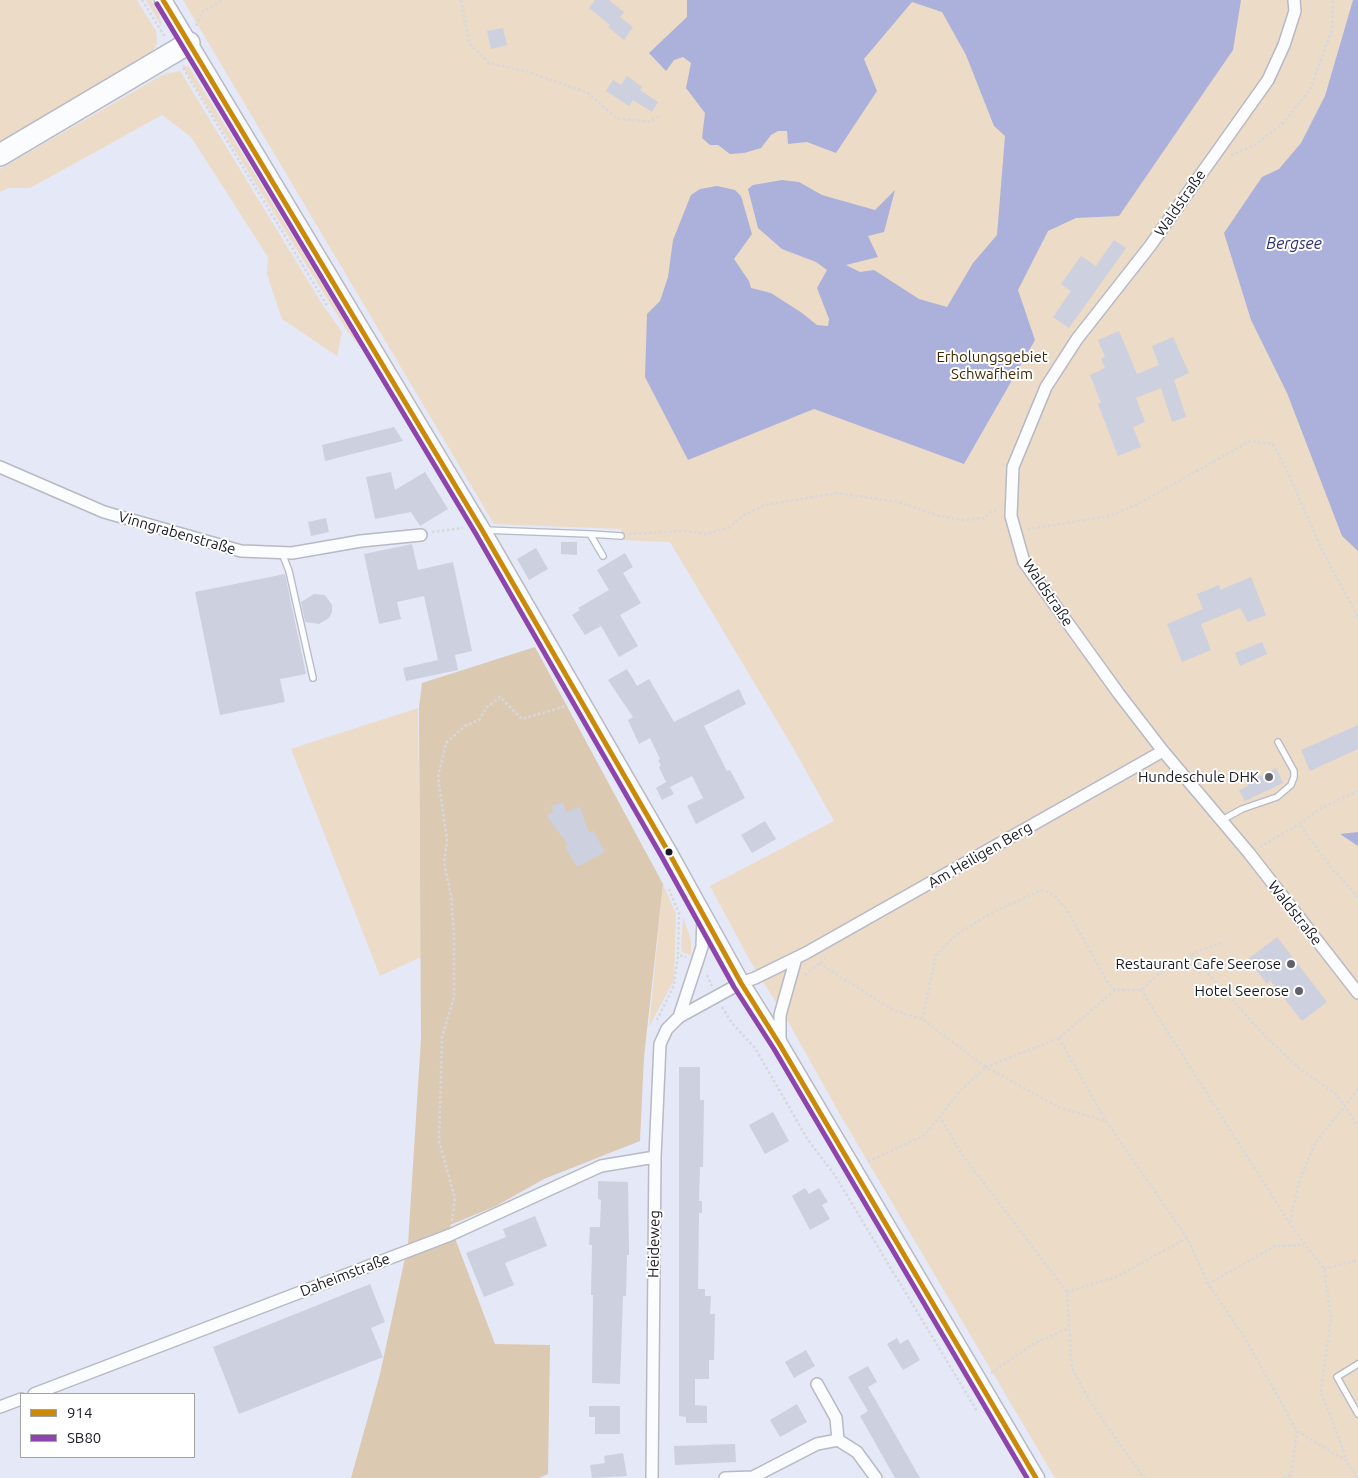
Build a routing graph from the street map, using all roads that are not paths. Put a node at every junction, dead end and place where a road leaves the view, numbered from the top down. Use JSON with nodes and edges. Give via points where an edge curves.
{"nodes":[{"id":1,"x":163,"y":0,"type":"edge"},
{"id":2,"x":1294,"y":0,"type":"edge"},
{"id":3,"x":189,"y":43,"type":"junction"},
{"id":4,"x":0,"y":155,"type":"edge"},
{"id":5,"x":0,"y":467,"type":"edge"},
{"id":6,"x":482,"y":530,"type":"junction"},
{"id":7,"x":590,"y":534,"type":"junction"},
{"id":8,"x":421,"y":535,"type":"road end"},
{"id":9,"x":621,"y":536,"type":"road end"},
{"id":10,"x":282,"y":553,"type":"junction"},
{"id":11,"x":603,"y":556,"type":"dead end"},
{"id":12,"x":312,"y":678,"type":"dead end"},
{"id":13,"x":1278,"y":742,"type":"dead end"},
{"id":14,"x":1163,"y":751,"type":"junction"},
{"id":15,"x":1222,"y":820,"type":"junction"},
{"id":16,"x":703,"y":915,"type":"junction"},
{"id":17,"x":796,"y":958,"type":"junction"},
{"id":18,"x":741,"y":982,"type":"junction"},
{"id":19,"x":1358,"y":993,"type":"edge"},
{"id":20,"x":679,"y":1017,"type":"junction"},
{"id":21,"x":780,"y":1045,"type":"junction"},
{"id":22,"x":655,"y":1157,"type":"junction"},
{"id":23,"x":1358,"y":1364,"type":"edge"},
{"id":24,"x":817,"y":1384,"type":"dead end"},
{"id":25,"x":37,"y":1393,"type":"edge"},
{"id":26,"x":20,"y":1399,"type":"edge"},
{"id":27,"x":0,"y":1408,"type":"edge"},
{"id":28,"x":1358,"y":1414,"type":"edge"},
{"id":29,"x":838,"y":1440,"type":"junction"},
{"id":30,"x":652,"y":1478,"type":"edge"},
{"id":31,"x":725,"y":1478,"type":"edge"},
{"id":32,"x":876,"y":1478,"type":"edge"},
{"id":33,"x":1036,"y":1478,"type":"edge"}],
"edges":[{"from":1,"to":3,"type":"main road"},
{"from":2,"to":14,"type":"street","name":"Waldstraße","via":[[1295,11],[1284,45],[1268,80],[1150,246],[1077,339],[1046,387],[1013,467],[1011,516],[1024,562]]},
{"from":3,"to":4,"type":"highway"},
{"from":3,"to":6,"type":"main road"},
{"from":5,"to":10,"type":"street","name":"Vinngrabenstraße","via":[[104,512],[241,551]]},
{"from":6,"to":7,"type":"lane"},
{"from":6,"to":16,"type":"main road"},
{"from":7,"to":9,"type":"lane"},
{"from":7,"to":11,"type":"lane"},
{"from":8,"to":10,"type":"street","name":"Vinngrabenstraße"},
{"from":10,"to":12,"type":"lane","via":[[289,571]]},
{"from":13,"to":15,"type":"lane","via":[[1294,771],[1291,784],[1277,797]]},
{"from":14,"to":15,"type":"street","name":"Waldstraße"},
{"from":14,"to":17,"type":"street","name":"Am Heiligen Berg"},
{"from":15,"to":19,"type":"street","name":"Waldstraße"},
{"from":16,"to":18,"type":"main road"},
{"from":16,"to":20,"type":"street","name":"Heideweg","via":[[702,947]]},
{"from":17,"to":18,"type":"street","name":"Am Heiligen Berg"},
{"from":17,"to":21,"type":"street","via":[[780,1015]]},
{"from":18,"to":20,"type":"street","name":"Heideweg"},
{"from":18,"to":21,"type":"main road"},
{"from":20,"to":22,"type":"street","name":"Heideweg","via":[[667,1029],[660,1044]]},
{"from":21,"to":33,"type":"main road"},
{"from":22,"to":25,"type":"street","name":"Daheimstraße","via":[[601,1166],[450,1235]]},
{"from":22,"to":30,"type":"street","name":"Heideweg"},
{"from":23,"to":28,"type":"lane","via":[[1336,1377]]},
{"from":24,"to":29,"type":"street","via":[[836,1418]]},
{"from":26,"to":27,"type":"street"},
{"from":29,"to":31,"type":"street","via":[[817,1444],[753,1477]]},
{"from":29,"to":32,"type":"street","via":[[857,1452]]}]}
